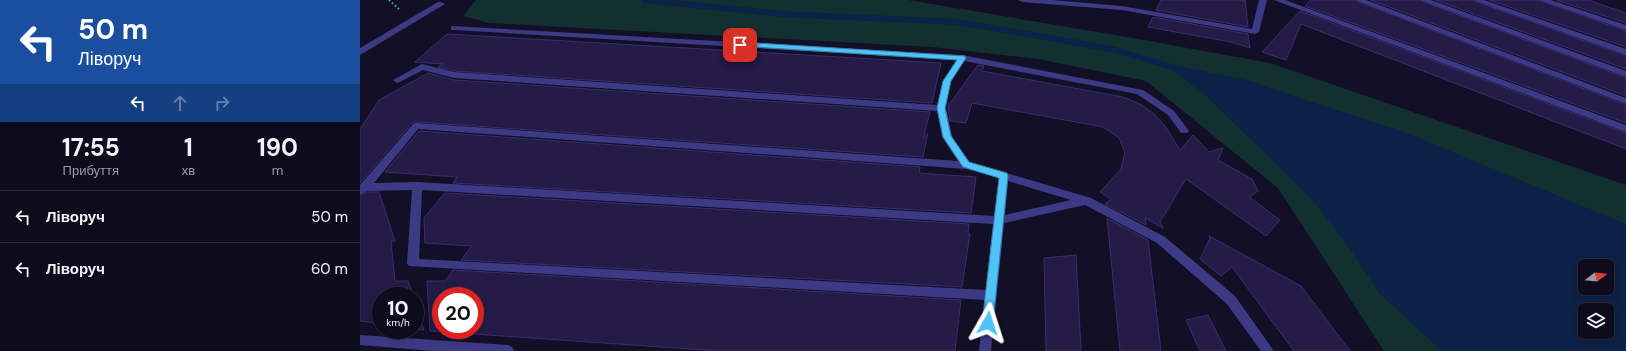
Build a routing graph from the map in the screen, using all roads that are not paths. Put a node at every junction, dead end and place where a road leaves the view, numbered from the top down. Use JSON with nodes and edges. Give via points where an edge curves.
{"nodes":[{"id":1,"x":1022,"y":0,"type":"edge"},
{"id":2,"x":1263,"y":0,"type":"edge"},
{"id":3,"x":1278,"y":0,"type":"edge"},
{"id":4,"x":1359,"y":0,"type":"edge"},
{"id":5,"x":1424,"y":0,"type":"edge"},
{"id":6,"x":1478,"y":0,"type":"edge"},
{"id":7,"x":1542,"y":0,"type":"edge"},
{"id":8,"x":441,"y":4,"type":"dead end"},
{"id":9,"x":454,"y":28,"type":"dead end"},
{"id":10,"x":1626,"y":28,"type":"edge"},
{"id":11,"x":360,"y":52,"type":"edge"},
{"id":12,"x":1626,"y":52,"type":"edge"},
{"id":13,"x":962,"y":58,"type":"junction"},
{"id":14,"x":1626,"y":74,"type":"edge"},
{"id":15,"x":397,"y":80,"type":"dead end"},
{"id":16,"x":1626,"y":101,"type":"edge"},
{"id":17,"x":941,"y":108,"type":"junction"},
{"id":18,"x":1626,"y":129,"type":"edge"},
{"id":19,"x":1184,"y":130,"type":"dead end"},
{"id":20,"x":966,"y":165,"type":"junction"},
{"id":21,"x":1004,"y":176,"type":"junction"},
{"id":22,"x":417,"y":186,"type":"junction"},
{"id":23,"x":363,"y":189,"type":"edge"},
{"id":24,"x":1087,"y":200,"type":"junction"},
{"id":25,"x":999,"y":220,"type":"junction"},
{"id":26,"x":991,"y":295,"type":"junction"},
{"id":27,"x":360,"y":340,"type":"edge"},
{"id":28,"x":508,"y":351,"type":"edge"},
{"id":29,"x":985,"y":351,"type":"edge"},
{"id":30,"x":1268,"y":351,"type":"edge"}],
"edges":[{"from":1,"to":2,"type":"lane","via":[[1122,8],[1255,32]]},
{"from":3,"to":18,"type":"lane"},
{"from":4,"to":16,"type":"lane"},
{"from":5,"to":14,"type":"lane"},
{"from":6,"to":12,"type":"lane"},
{"from":7,"to":10,"type":"lane"},
{"from":8,"to":11,"type":"lane"},
{"from":9,"to":13,"type":"lane"},
{"from":13,"to":17,"type":"lane","via":[[947,81]]},
{"from":13,"to":19,"type":"lane","via":[[1140,92],[1171,113]]},
{"from":15,"to":17,"type":"lane","via":[[422,67],[454,75]]},
{"from":17,"to":20,"type":"lane","via":[[947,137]]},
{"from":20,"to":21,"type":"lane"},
{"from":20,"to":23,"type":"lane","via":[[416,126]]},
{"from":21,"to":24,"type":"lane"},
{"from":21,"to":25,"type":"lane"},
{"from":22,"to":23,"type":"lane"},
{"from":22,"to":25,"type":"lane"},
{"from":22,"to":26,"type":"lane","via":[[413,263]]},
{"from":24,"to":25,"type":"lane"},
{"from":24,"to":30,"type":"lane","via":[[1161,240],[1231,300]]},
{"from":25,"to":26,"type":"lane"},
{"from":26,"to":29,"type":"lane"},
{"from":27,"to":28,"type":"lane"}]}
